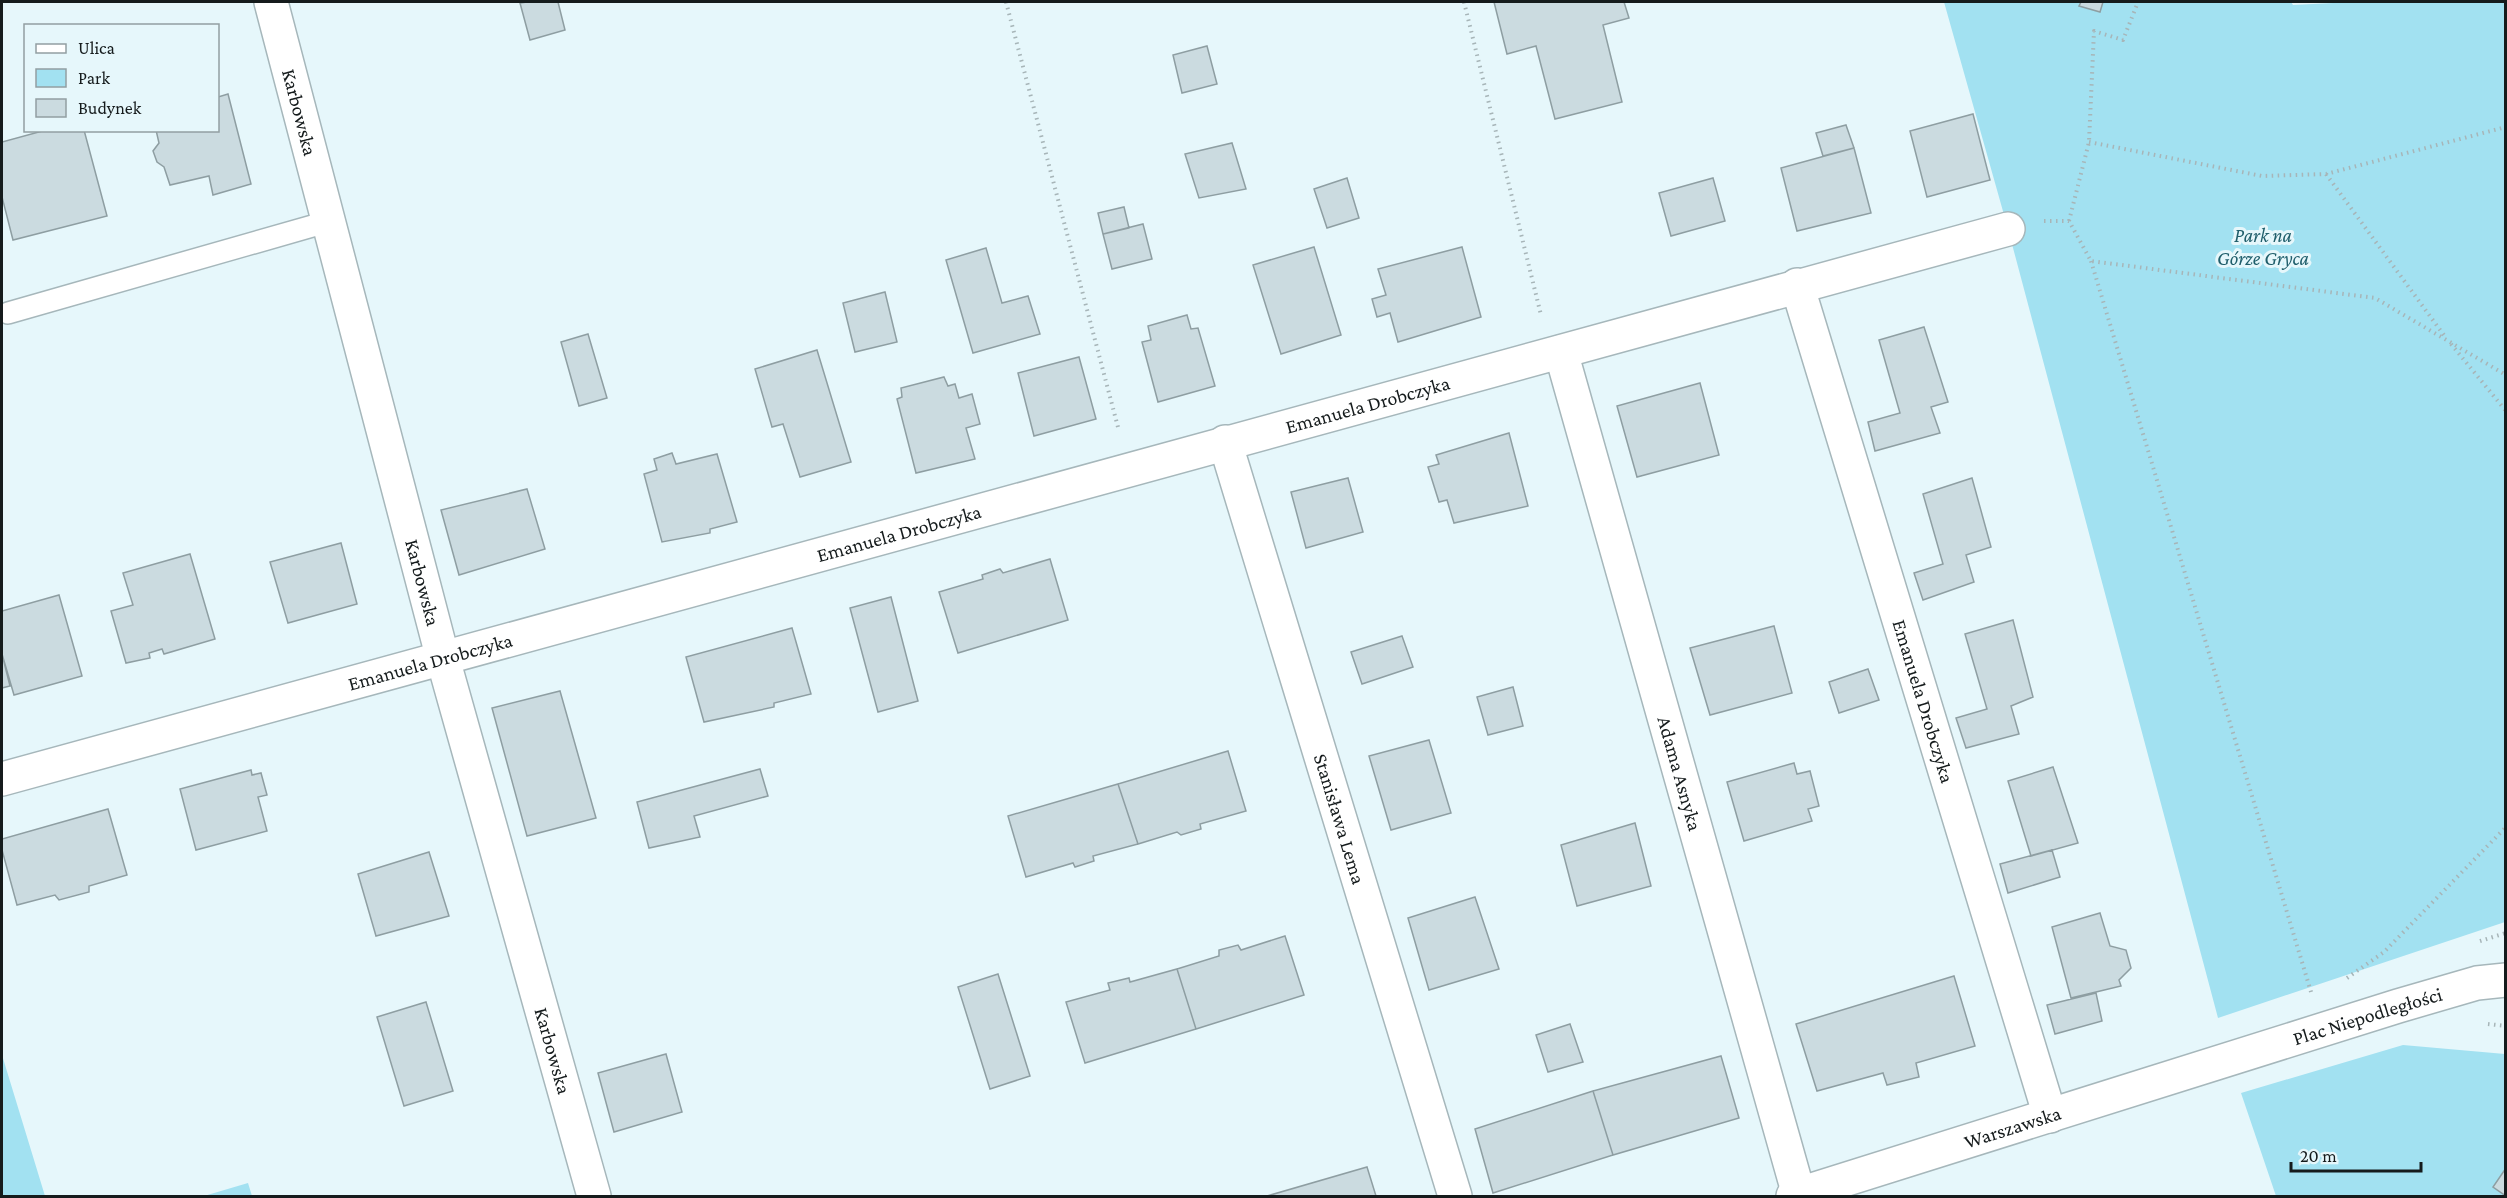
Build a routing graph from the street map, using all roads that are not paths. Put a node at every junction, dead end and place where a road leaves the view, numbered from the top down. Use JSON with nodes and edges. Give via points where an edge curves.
{"nodes":[{"id":1,"x":272,"y":2,"type":"edge"},
{"id":2,"x":330,"y":221,"type":"junction"},
{"id":3,"x":2008,"y":229,"type":"dead end"},
{"id":4,"x":1797,"y":285,"type":"junction"},
{"id":5,"x":8,"y":313,"type":"dead end"},
{"id":6,"x":1556,"y":353,"type":"junction"},
{"id":7,"x":1226,"y":442,"type":"junction"},
{"id":8,"x":443,"y":659,"type":"junction"},
{"id":9,"x":2,"y":779,"type":"edge"},
{"id":10,"x":2505,"y":980,"type":"edge"},
{"id":11,"x":2230,"y":1059,"type":"joint"},
{"id":12,"x":2050,"y":1116,"type":"junction"},
{"id":13,"x":1797,"y":1196,"type":"edge"},
{"id":14,"x":594,"y":1197,"type":"edge"},
{"id":15,"x":1455,"y":1197,"type":"edge"}],
"edges":[{"from":1,"to":2,"type":"street","name":"Karbowska"},
{"from":2,"to":5,"type":"lane"},
{"from":2,"to":8,"type":"street","name":"Karbowska"},
{"from":3,"to":4,"type":"street","name":"Emanuela Drobczyka"},
{"from":4,"to":6,"type":"street","name":"Emanuela Drobczyka"},
{"from":4,"to":12,"type":"street","name":"Emanuela Drobczyka"},
{"from":6,"to":7,"type":"street","name":"Emanuela Drobczyka"},
{"from":6,"to":13,"type":"street","name":"Adama Asnyka"},
{"from":7,"to":8,"type":"street","name":"Emanuela Drobczyka"},
{"from":7,"to":15,"type":"street","name":"Stanisława Lema"},
{"from":8,"to":9,"type":"street","name":"Emanuela Drobczyka"},
{"from":8,"to":14,"type":"street","name":"Karbowska"},
{"from":10,"to":11,"type":"street","name":"Plac Niepodległości","via":[[2477,983]]},
{"from":11,"to":12,"type":"street","name":"Warszawska"},
{"from":12,"to":13,"type":"street","name":"Warszawska"}]}
